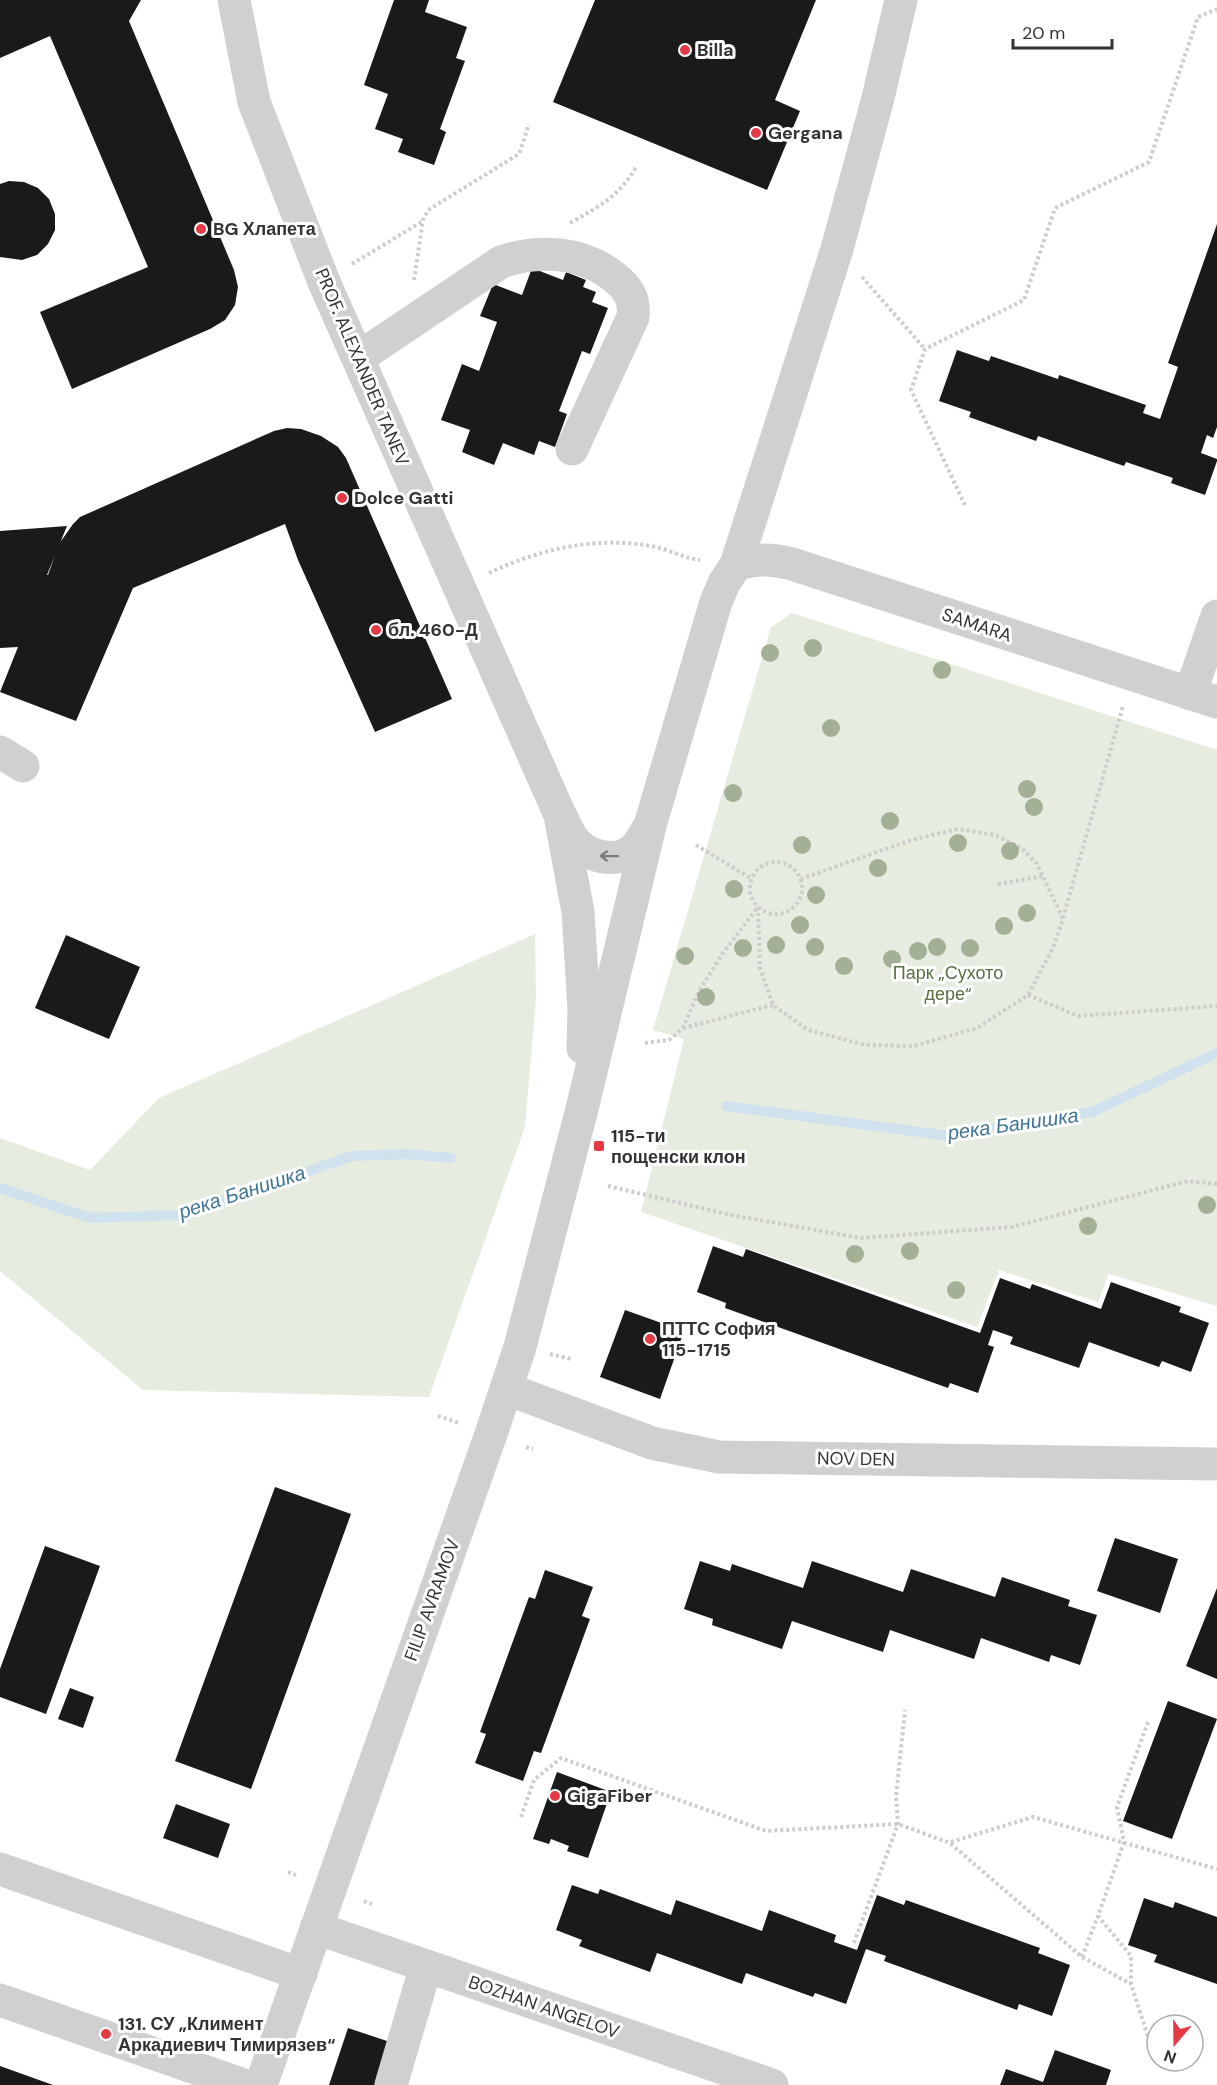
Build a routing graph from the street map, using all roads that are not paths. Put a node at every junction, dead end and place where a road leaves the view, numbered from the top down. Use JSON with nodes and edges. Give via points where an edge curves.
{"nodes":[{"id":1,"x":234,"y":0,"type":"edge"},
{"id":2,"x":901,"y":0,"type":"edge"},
{"id":3,"x":358,"y":358,"type":"junction"},
{"id":4,"x":572,"y":449,"type":"dead end"},
{"id":5,"x":736,"y":565,"type":"junction"},
{"id":6,"x":1217,"y":616,"type":"edge"},
{"id":7,"x":1204,"y":698,"type":"edge"},
{"id":8,"x":560,"y":815,"type":"junction"},
{"id":9,"x":651,"y":822,"type":"junction"},
{"id":10,"x":582,"y":1110,"type":"junction"},
{"id":11,"x":507,"y":1389,"type":"junction"},
{"id":12,"x":1217,"y":1464,"type":"edge"},
{"id":13,"x":0,"y":1869,"type":"edge"},
{"id":14,"x":316,"y":1928,"type":"junction"},
{"id":15,"x":426,"y":1966,"type":"junction"},
{"id":16,"x":301,"y":1974,"type":"junction"},
{"id":17,"x":0,"y":2000,"type":"edge"},
{"id":18,"x":244,"y":2085,"type":"edge"},
{"id":19,"x":261,"y":2085,"type":"edge"},
{"id":20,"x":391,"y":2085,"type":"edge"},
{"id":21,"x":772,"y":2085,"type":"edge"}],
"edges":[{"from":1,"to":3,"type":"street","name":"PROF. ALEXANDER TANEV","via":[[254,102]]},
{"from":2,"to":5,"type":"street","via":[[837,249]]},
{"from":3,"to":4,"type":"street","via":[[501,262],[543,254],[592,263],[607,271],[631,294],[633,317]]},
{"from":3,"to":8,"type":"street","name":"PROF. ALEXANDER TANEV"},
{"from":5,"to":7,"type":"street","name":"SAMARA","via":[[771,559],[792,564]]},
{"from":5,"to":9,"type":"street","via":[[716,602]]},
{"from":6,"to":7,"type":"street"},
{"from":9,"to":8,"type":"street","one_way":true,"via":[[636,848],[620,856],[603,858],[574,840]]},
{"from":8,"to":10,"type":"street","name":"PROF. ALEXANDER TANEV","via":[[578,912],[584,1010]]},
{"from":9,"to":10,"type":"street"},
{"from":10,"to":11,"type":"street","name":"FILIP AVRAMOV"},
{"from":11,"to":12,"type":"street","name":"NOV DEN","via":[[652,1443],[719,1457]]},
{"from":11,"to":14,"type":"street","name":"FILIP AVRAMOV"},
{"from":13,"to":16,"type":"street"},
{"from":14,"to":15,"type":"street","name":"BOZHAN ANGELOV"},
{"from":14,"to":16,"type":"street","name":"FILIP AVRAMOV"},
{"from":15,"to":20,"type":"street"},
{"from":15,"to":21,"type":"street","name":"BOZHAN ANGELOV"},
{"from":16,"to":19,"type":"street","name":"FILIP AVRAMOV"},
{"from":17,"to":18,"type":"street"}]}
